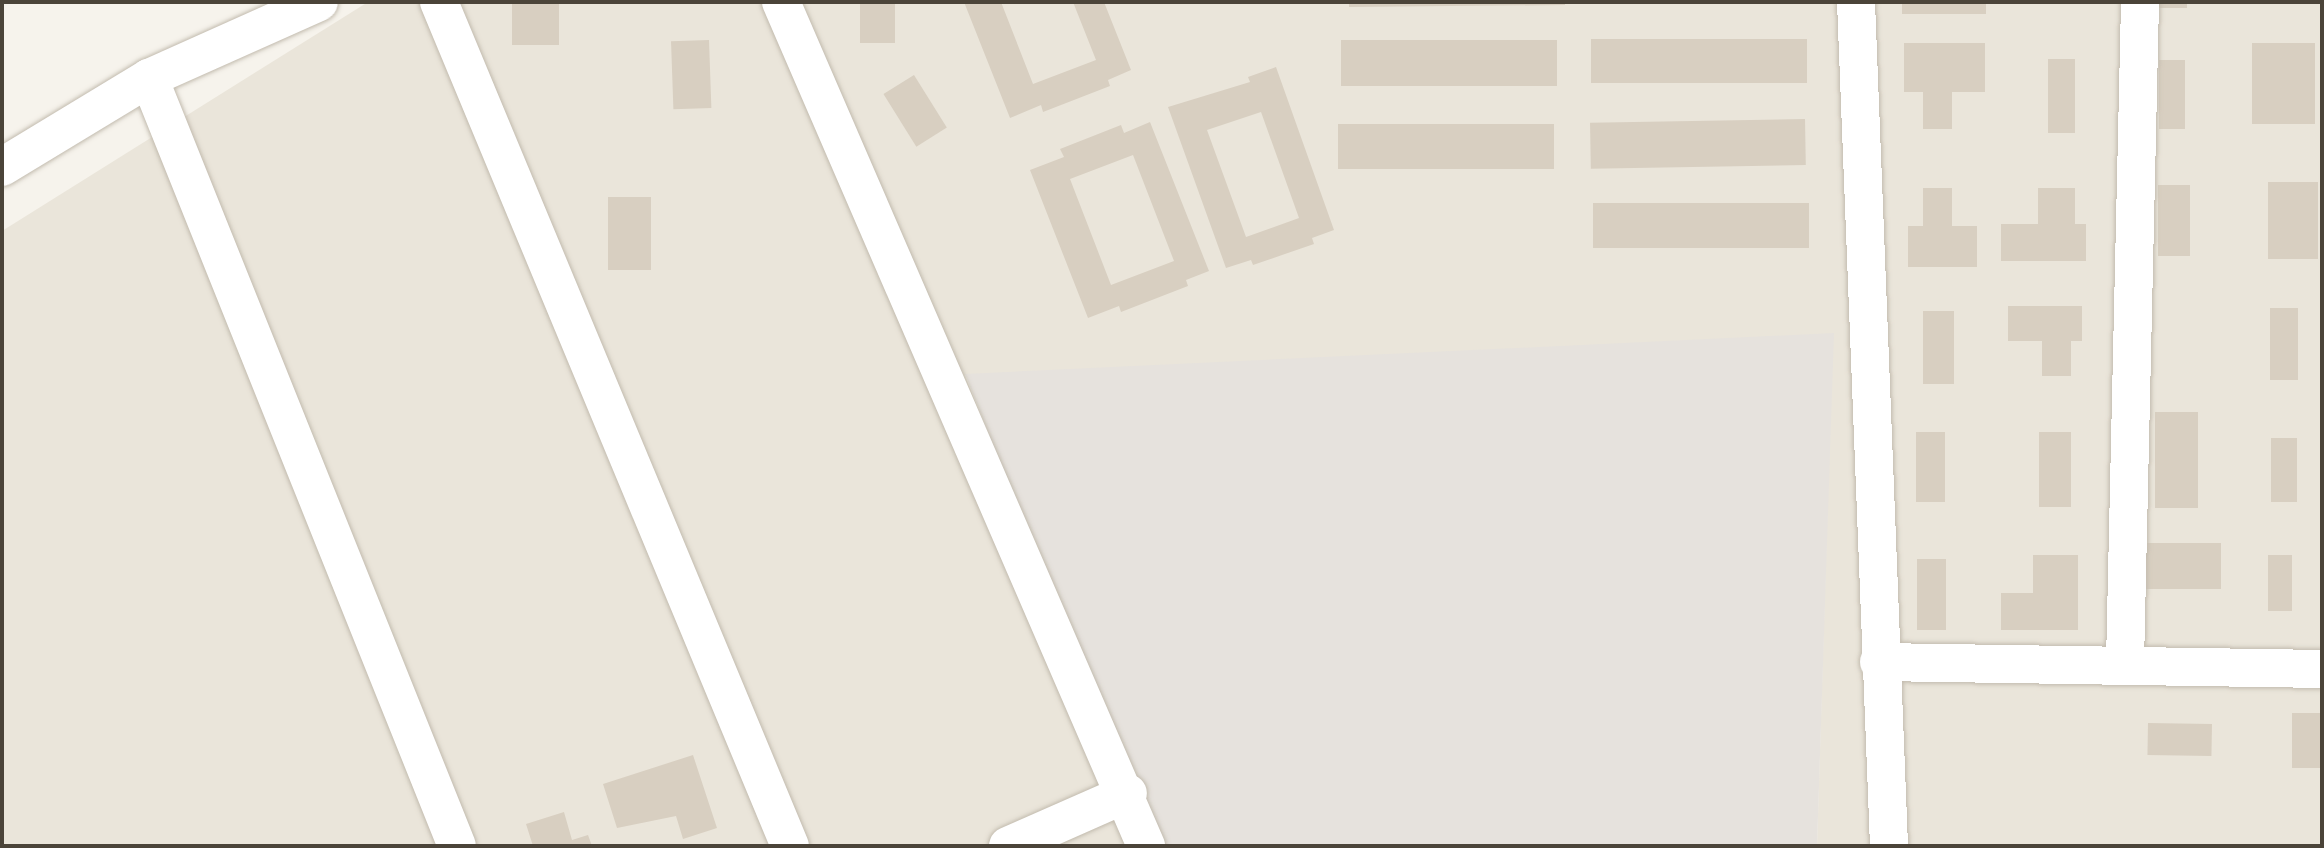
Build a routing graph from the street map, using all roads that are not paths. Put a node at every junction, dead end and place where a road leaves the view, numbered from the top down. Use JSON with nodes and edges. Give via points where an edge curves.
{"nodes":[{"id":1,"x":319,"y":2,"type":"edge"},
{"id":2,"x":439,"y":2,"type":"edge"},
{"id":3,"x":781,"y":2,"type":"edge"},
{"id":4,"x":1856,"y":2,"type":"edge"},
{"id":5,"x":2140,"y":2,"type":"edge"},
{"id":6,"x":149,"y":78,"type":"junction"},
{"id":7,"x":2,"y":167,"type":"edge"},
{"id":8,"x":1879,"y":662,"type":"junction"},
{"id":9,"x":2125,"y":663,"type":"junction"},
{"id":10,"x":2322,"y":669,"type":"edge"},
{"id":11,"x":1128,"y":793,"type":"junction"},
{"id":12,"x":457,"y":846,"type":"edge"},
{"id":13,"x":790,"y":846,"type":"edge"},
{"id":14,"x":1008,"y":846,"type":"edge"},
{"id":15,"x":1146,"y":846,"type":"edge"},
{"id":16,"x":1889,"y":846,"type":"edge"}],
"edges":[{"from":1,"to":6,"type":"street"},
{"from":2,"to":13,"type":"street"},
{"from":3,"to":11,"type":"street"},
{"from":4,"to":8,"type":"street"},
{"from":5,"to":9,"type":"street"},
{"from":6,"to":7,"type":"street"},
{"from":6,"to":12,"type":"street"},
{"from":8,"to":9,"type":"street"},
{"from":8,"to":16,"type":"street"},
{"from":9,"to":10,"type":"street"},
{"from":11,"to":14,"type":"street"},
{"from":11,"to":15,"type":"street"}]}
